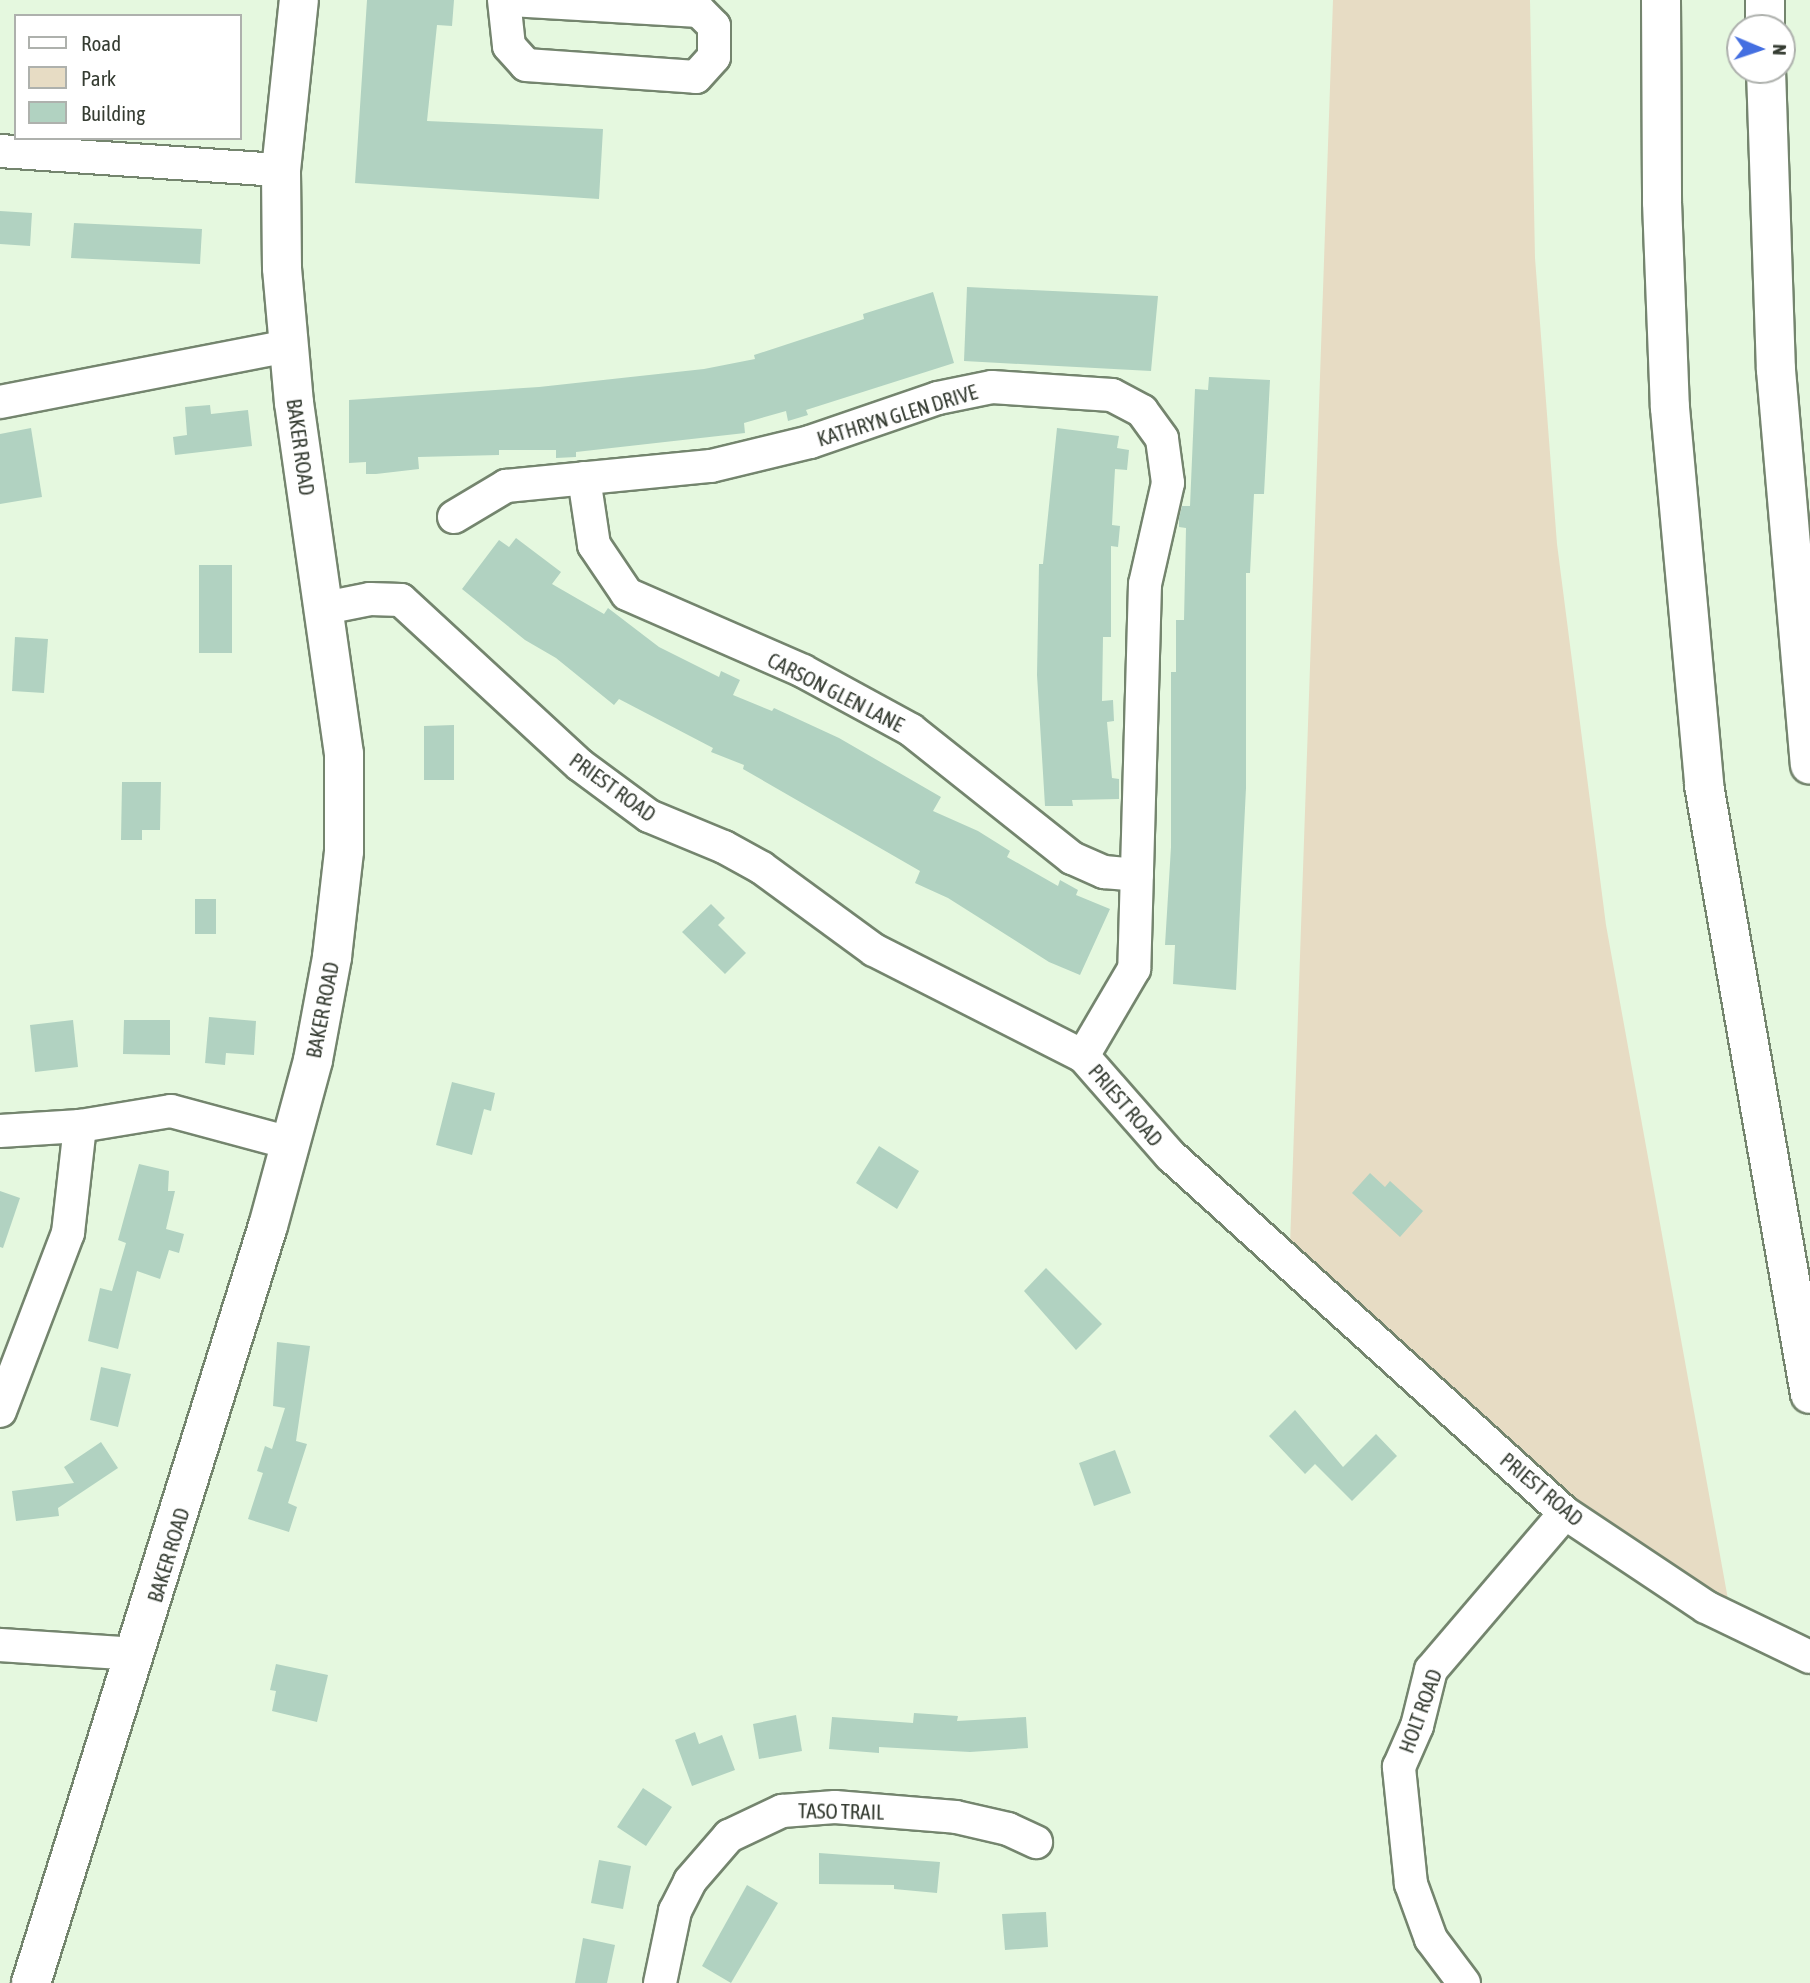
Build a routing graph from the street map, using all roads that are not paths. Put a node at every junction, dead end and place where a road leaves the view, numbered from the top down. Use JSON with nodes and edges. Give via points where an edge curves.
{"nodes":[{"id":1,"x":299,"y":0,"type":"edge"},
{"id":2,"x":505,"y":0,"type":"edge"},
{"id":3,"x":1661,"y":0,"type":"edge"},
{"id":4,"x":1766,"y":84,"type":"edge"},
{"id":5,"x":0,"y":151,"type":"edge"},
{"id":6,"x":281,"y":170,"type":"junction"},
{"id":7,"x":289,"y":346,"type":"junction"},
{"id":8,"x":0,"y":402,"type":"edge"},
{"id":9,"x":584,"y":478,"type":"junction"},
{"id":10,"x":454,"y":517,"type":"dead end"},
{"id":11,"x":325,"y":608,"type":"junction"},
{"id":12,"x":1810,"y":765,"type":"edge"},
{"id":13,"x":1137,"y":875,"type":"junction"},
{"id":14,"x":1083,"y":1056,"type":"junction"},
{"id":15,"x":80,"y":1126,"type":"junction"},
{"id":16,"x":0,"y":1131,"type":"edge"},
{"id":17,"x":290,"y":1143,"type":"junction"},
{"id":18,"x":1810,"y":1394,"type":"edge"},
{"id":19,"x":0,"y":1411,"type":"edge"},
{"id":20,"x":1566,"y":1513,"type":"junction"},
{"id":21,"x":0,"y":1645,"type":"edge"},
{"id":22,"x":136,"y":1654,"type":"junction"},
{"id":23,"x":1810,"y":1657,"type":"edge"},
{"id":24,"x":1036,"y":1842,"type":"dead end"},
{"id":25,"x":31,"y":1983,"type":"edge"},
{"id":26,"x":660,"y":1983,"type":"edge"},
{"id":27,"x":1464,"y":1983,"type":"edge"}],
"edges":[{"from":1,"to":6,"type":"main road","name":"BAKER ROAD"},
{"from":2,"to":2,"type":"street","via":[[509,46],[526,65],[696,77],[714,57],[714,26],[699,11]]},
{"from":3,"to":18,"type":"main road","via":[[1670,408],[1704,785]]},
{"from":4,"to":12,"type":"main road","via":[[1776,370]]},
{"from":5,"to":6,"type":"street"},
{"from":6,"to":7,"type":"main road","name":"BAKER ROAD"},
{"from":7,"to":8,"type":"street"},
{"from":7,"to":11,"type":"main road","name":"BAKER ROAD"},
{"from":9,"to":10,"type":"street","name":"KATHRYN GLEN DRIVE","via":[[506,486]]},
{"from":9,"to":13,"type":"street","name":"CARSON GLEN LANE","via":[[594,545],[627,594],[803,671],[911,730],[1072,858],[1104,872]]},
{"from":9,"to":13,"type":"street","name":"KATHRYN GLEN DRIVE","via":[[711,466],[810,442],[938,398],[992,387],[1112,395],[1142,411],[1162,439],[1168,484],[1145,584]]},
{"from":11,"to":14,"type":"street","name":"PRIEST ROAD","via":[[370,599],[401,600],[580,765],[649,816],[724,847],[874,950]]},
{"from":11,"to":17,"type":"main road","name":"BAKER ROAD","via":[[344,754],[344,851],[313,1060]]},
{"from":13,"to":14,"type":"street","name":"KATHRYN GLEN DRIVE","via":[[1134,969]]},
{"from":14,"to":20,"type":"street","name":"PRIEST ROAD","via":[[1170,1155]]},
{"from":15,"to":16,"type":"street"},
{"from":15,"to":17,"type":"street","via":[[171,1111]]},
{"from":15,"to":19,"type":"street","via":[[68,1234]]},
{"from":17,"to":22,"type":"main road","name":"BAKER ROAD"},
{"from":20,"to":23,"type":"street","name":"PRIEST ROAD","via":[[1706,1607]]},
{"from":20,"to":27,"type":"street","name":"HOLT ROAD","via":[[1431,1670],[1417,1726],[1399,1767],[1411,1884],[1431,1939]]},
{"from":21,"to":22,"type":"street"},
{"from":22,"to":25,"type":"main road","name":"BAKER ROAD"},
{"from":24,"to":26,"type":"street","name":"TASO TRAIL","via":[[1008,1829],[956,1817],[835,1807],[769,1816],[729,1836],[690,1881],[675,1911]]}]}
